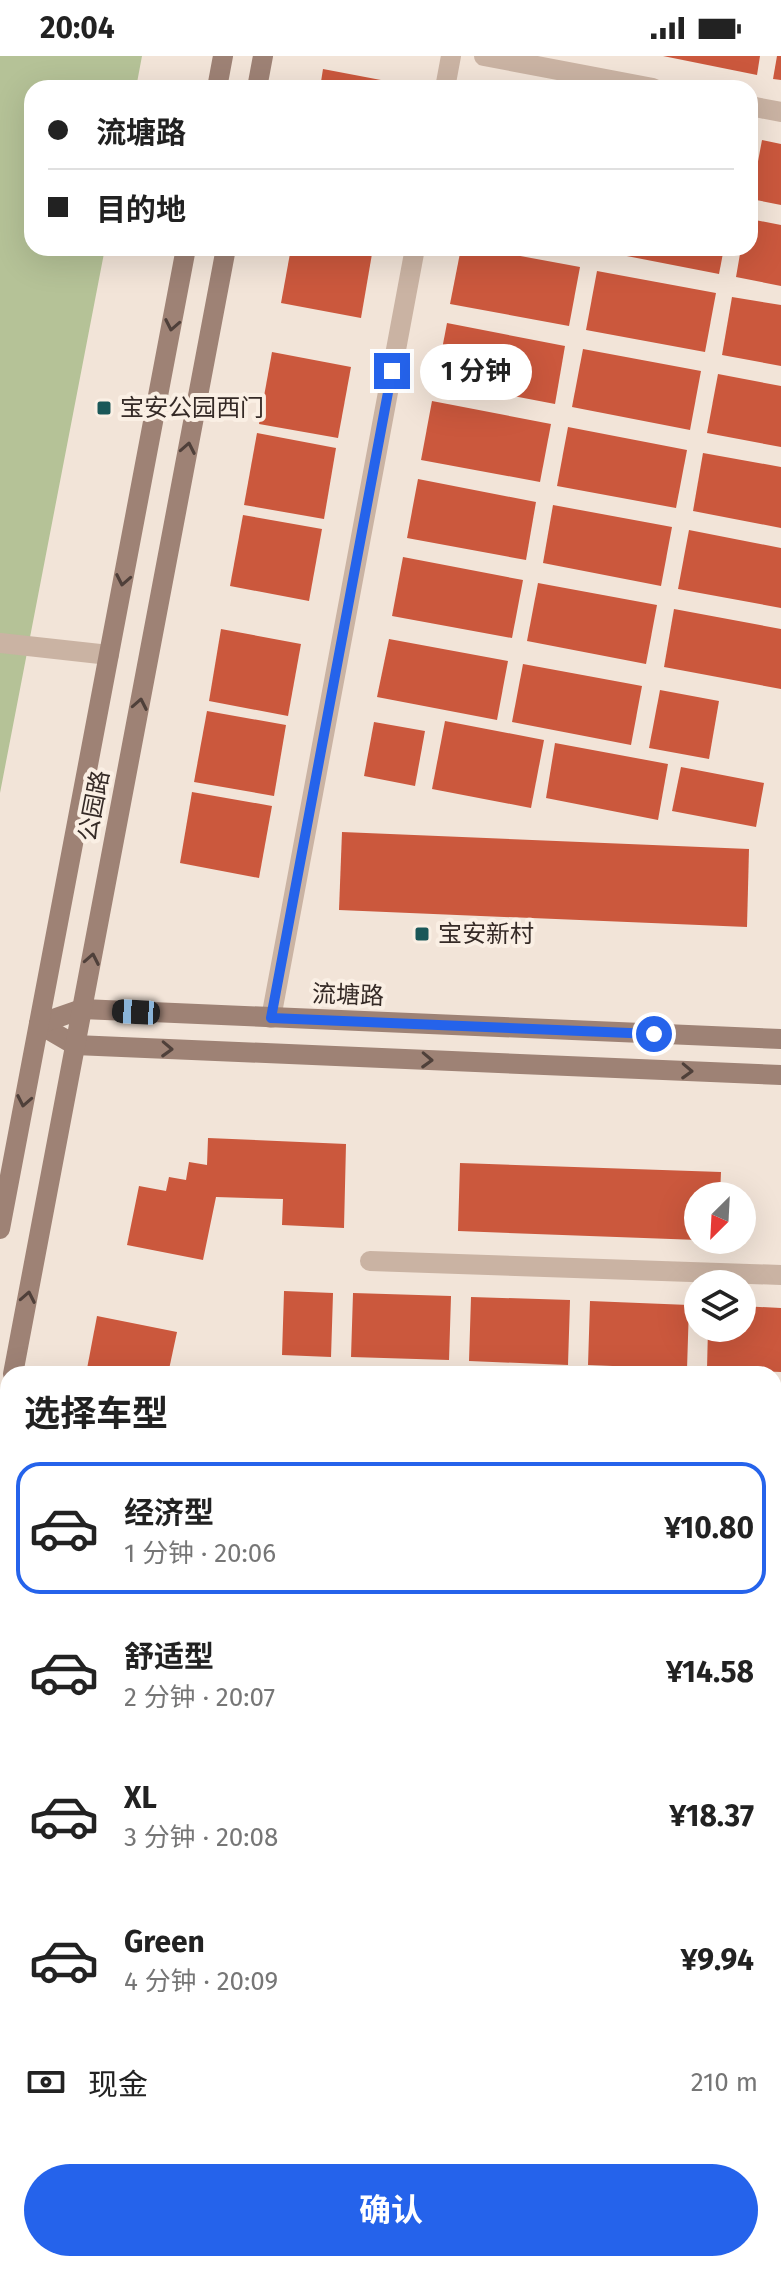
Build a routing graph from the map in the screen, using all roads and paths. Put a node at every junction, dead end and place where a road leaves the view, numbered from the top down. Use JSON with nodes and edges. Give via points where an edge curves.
{"nodes":[{"id":1,"x":223,"y":56,"type":"edge"},
{"id":2,"x":263,"y":56,"type":"edge"},
{"id":3,"x":451,"y":56,"type":"edge"},
{"id":4,"x":484,"y":56,"type":"edge"},
{"id":5,"x":218,"y":80,"type":"edge"},
{"id":6,"x":258,"y":80,"type":"edge"},
{"id":7,"x":446,"y":80,"type":"edge"},
{"id":8,"x":611,"y":80,"type":"edge"},
{"id":9,"x":758,"y":108,"type":"edge"},
{"id":10,"x":781,"y":112,"type":"edge"},
{"id":11,"x":184,"y":256,"type":"edge"},
{"id":12,"x":224,"y":256,"type":"edge"},
{"id":13,"x":414,"y":256,"type":"edge"},
{"id":14,"x":0,"y":643,"type":"edge"},
{"id":15,"x":109,"y":655,"type":"junction"},
{"id":16,"x":82,"y":1009,"type":"junction"},
{"id":17,"x":271,"y":1018,"type":"junction"},
{"id":18,"x":39,"y":1024,"type":"junction"},
{"id":19,"x":781,"y":1039,"type":"edge"},
{"id":20,"x":75,"y":1045,"type":"junction"},
{"id":21,"x":781,"y":1075,"type":"edge"},
{"id":22,"x":0,"y":1229,"type":"edge"},
{"id":23,"x":370,"y":1261,"type":"dead end"},
{"id":24,"x":781,"y":1275,"type":"edge"},
{"id":25,"x":15,"y":1366,"type":"edge"}],
"edges":[{"from":1,"to":5,"type":"main road"},
{"from":2,"to":6,"type":"main road"},
{"from":3,"to":7,"type":"street"},
{"from":4,"to":8,"type":"street"},
{"from":9,"to":10,"type":"street"},
{"from":11,"to":15,"type":"main road","name":"公园路","one_way":true},
{"from":16,"to":12,"type":"main road","name":"公园路","one_way":true},
{"from":13,"to":17,"type":"street"},
{"from":14,"to":15,"type":"street"},
{"from":15,"to":18,"type":"main road","name":"公园路"},
{"from":16,"to":17,"type":"main road","name":"流塘路"},
{"from":16,"to":18,"type":"main road","name":"流塘路"},
{"from":16,"to":20,"type":"main road","name":"公园路"},
{"from":17,"to":19,"type":"main road","name":"流塘路"},
{"from":18,"to":20,"type":"main road"},
{"from":18,"to":22,"type":"main road","name":"公园路","one_way":true},
{"from":20,"to":21,"type":"main road","one_way":true},
{"from":25,"to":20,"type":"main road","name":"公园路","one_way":true},
{"from":23,"to":24,"type":"street"}]}
